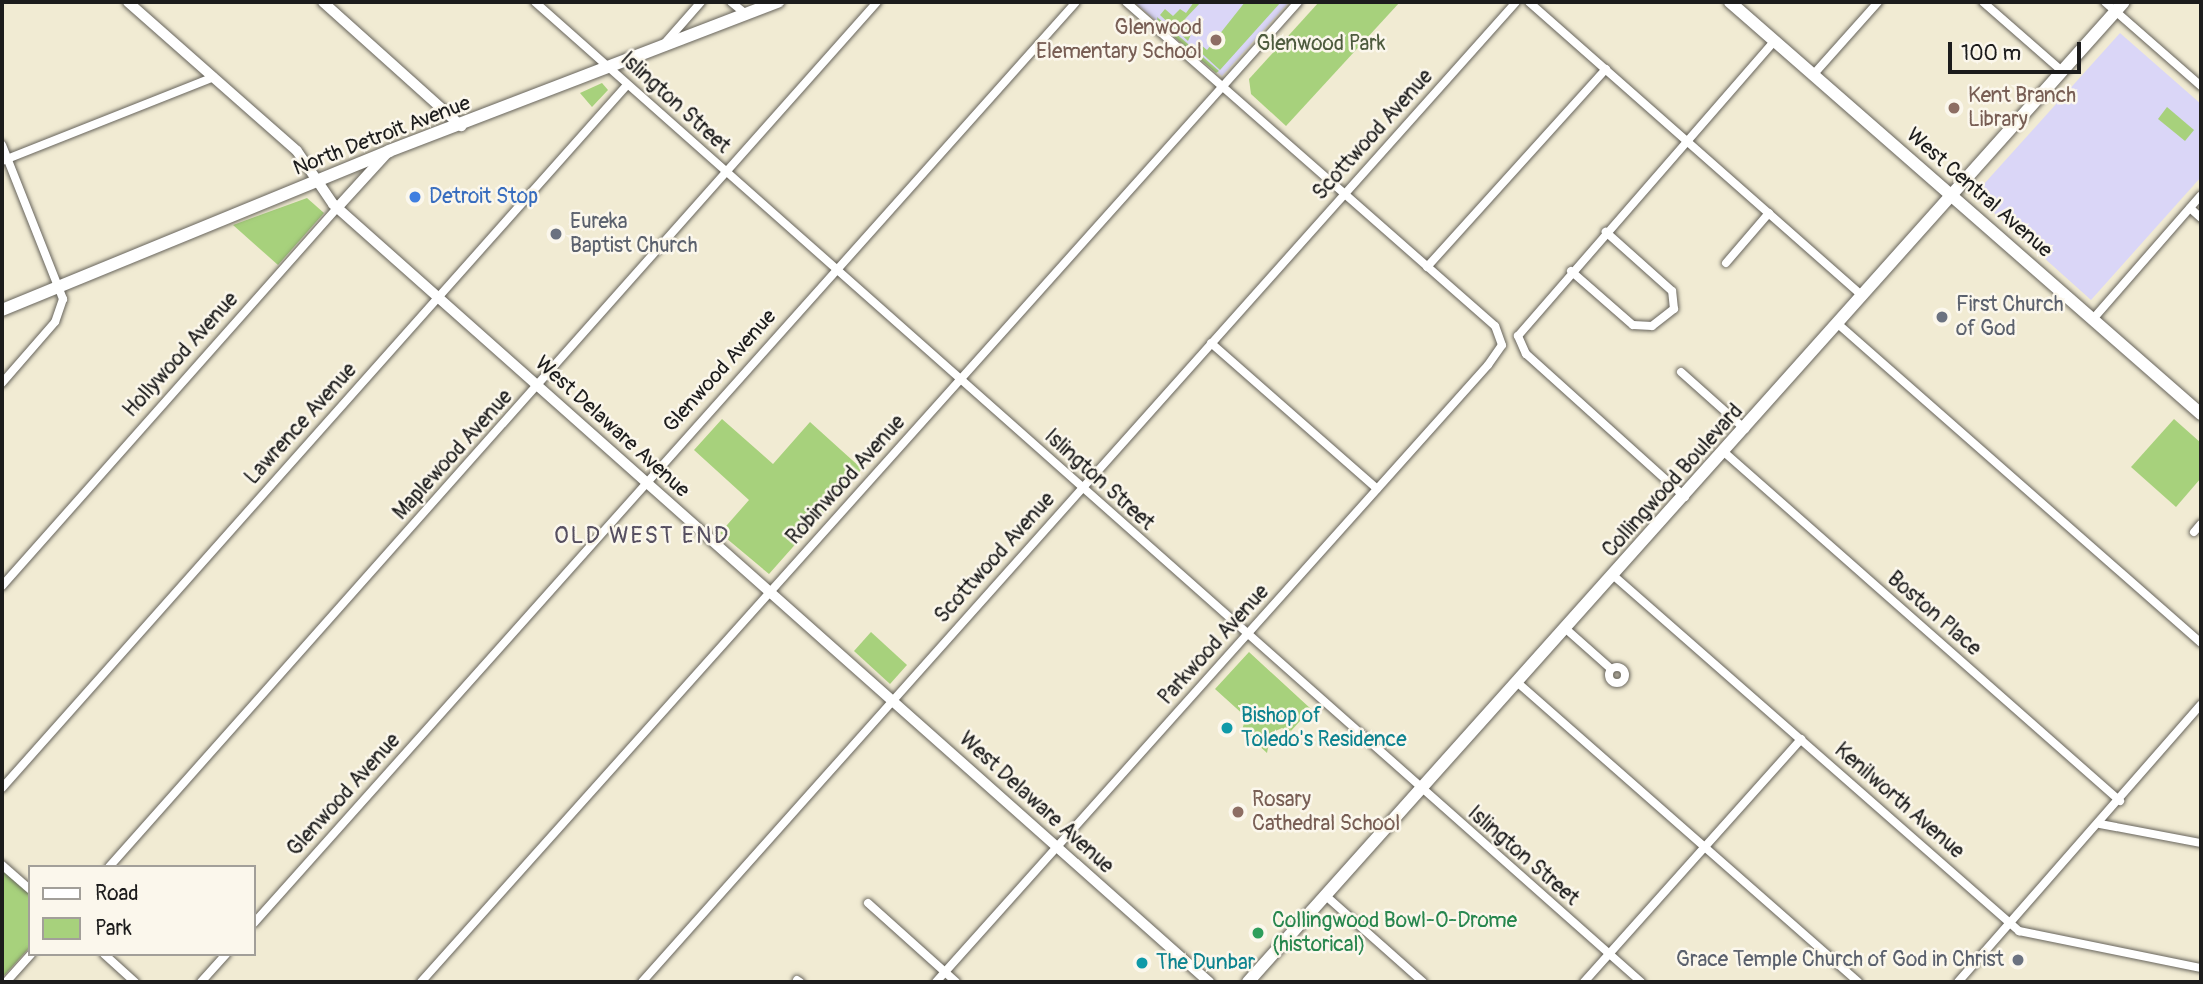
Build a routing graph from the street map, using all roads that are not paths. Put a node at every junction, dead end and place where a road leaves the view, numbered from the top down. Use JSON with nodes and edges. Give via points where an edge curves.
{"nodes":[{"id":1,"x":128,"y":2,"type":"edge"},
{"id":2,"x":323,"y":2,"type":"edge"},
{"id":3,"x":535,"y":2,"type":"edge"},
{"id":4,"x":701,"y":2,"type":"edge"},
{"id":5,"x":732,"y":2,"type":"edge"},
{"id":6,"x":778,"y":2,"type":"edge"},
{"id":7,"x":877,"y":2,"type":"edge"},
{"id":8,"x":1076,"y":2,"type":"edge"},
{"id":9,"x":1126,"y":2,"type":"edge"},
{"id":10,"x":1298,"y":2,"type":"edge"},
{"id":11,"x":1516,"y":2,"type":"edge"},
{"id":12,"x":1529,"y":2,"type":"edge"},
{"id":13,"x":1730,"y":2,"type":"edge"},
{"id":14,"x":1878,"y":2,"type":"edge"},
{"id":15,"x":1983,"y":2,"type":"edge"},
{"id":16,"x":2105,"y":2,"type":"edge"},
{"id":17,"x":2120,"y":6,"type":"edge"},
{"id":18,"x":746,"y":14,"type":"junction"},
{"id":19,"x":1774,"y":41,"type":"junction"},
{"id":20,"x":661,"y":48,"type":"junction"},
{"id":21,"x":608,"y":68,"type":"junction"},
{"id":22,"x":1606,"y":69,"type":"junction"},
{"id":23,"x":2063,"y":72,"type":"junction"},
{"id":24,"x":1813,"y":75,"type":"junction"},
{"id":25,"x":214,"y":78,"type":"junction"},
{"id":26,"x":628,"y":85,"type":"junction"},
{"id":27,"x":1223,"y":86,"type":"junction"},
{"id":28,"x":2201,"y":86,"type":"edge"},
{"id":29,"x":461,"y":126,"type":"junction"},
{"id":30,"x":1687,"y":141,"type":"junction"},
{"id":31,"x":2,"y":145,"type":"edge"},
{"id":32,"x":389,"y":152,"type":"junction"},
{"id":33,"x":4,"y":160,"type":"edge"},
{"id":34,"x":726,"y":172,"type":"junction"},
{"id":35,"x":317,"y":180,"type":"junction"},
{"id":36,"x":1344,"y":194,"type":"junction"},
{"id":37,"x":1953,"y":195,"type":"junction"},
{"id":38,"x":2201,"y":195,"type":"edge"},
{"id":39,"x":337,"y":208,"type":"junction"},
{"id":40,"x":2190,"y":208,"type":"junction"},
{"id":41,"x":1769,"y":213,"type":"junction"},
{"id":42,"x":2201,"y":218,"type":"edge"},
{"id":43,"x":1606,"y":232,"type":"junction"},
{"id":44,"x":1726,"y":263,"type":"dead end"},
{"id":45,"x":1427,"y":267,"type":"junction"},
{"id":46,"x":836,"y":269,"type":"junction"},
{"id":47,"x":1571,"y":271,"type":"junction"},
{"id":48,"x":60,"y":286,"type":"junction"},
{"id":49,"x":1863,"y":296,"type":"junction"},
{"id":50,"x":437,"y":298,"type":"junction"},
{"id":51,"x":2,"y":310,"type":"edge"},
{"id":52,"x":2093,"y":319,"type":"junction"},
{"id":53,"x":1838,"y":324,"type":"junction"},
{"id":54,"x":1211,"y":343,"type":"junction"},
{"id":55,"x":1681,"y":372,"type":"dead end"},
{"id":56,"x":960,"y":380,"type":"junction"},
{"id":57,"x":2,"y":383,"type":"edge"},
{"id":58,"x":537,"y":386,"type":"junction"},
{"id":59,"x":2201,"y":414,"type":"edge"},
{"id":60,"x":1745,"y":429,"type":"junction"},
{"id":61,"x":1724,"y":452,"type":"junction"},
{"id":62,"x":645,"y":482,"type":"junction"},
{"id":63,"x":1082,"y":488,"type":"junction"},
{"id":64,"x":1377,"y":489,"type":"junction"},
{"id":65,"x":1685,"y":497,"type":"junction"},
{"id":66,"x":2201,"y":524,"type":"edge"},
{"id":67,"x":2194,"y":532,"type":"dead end"},
{"id":68,"x":1614,"y":576,"type":"junction"},
{"id":69,"x":2,"y":586,"type":"edge"},
{"id":70,"x":769,"y":593,"type":"junction"},
{"id":71,"x":1566,"y":629,"type":"junction"},
{"id":72,"x":1247,"y":635,"type":"junction"},
{"id":73,"x":2201,"y":643,"type":"edge"},
{"id":74,"x":1611,"y":669,"type":"dead end"},
{"id":75,"x":1518,"y":683,"type":"junction"},
{"id":76,"x":892,"y":701,"type":"junction"},
{"id":77,"x":2201,"y":705,"type":"edge"},
{"id":78,"x":1801,"y":739,"type":"junction"},
{"id":79,"x":2,"y":788,"type":"edge"},
{"id":80,"x":1421,"y":790,"type":"junction"},
{"id":81,"x":2120,"y":801,"type":"junction"},
{"id":82,"x":2100,"y":824,"type":"junction"},
{"id":83,"x":2201,"y":843,"type":"edge"},
{"id":84,"x":1057,"y":848,"type":"junction"},
{"id":85,"x":1704,"y":848,"type":"junction"},
{"id":86,"x":2,"y":865,"type":"edge"},
{"id":87,"x":111,"y":865,"type":"edge"},
{"id":88,"x":28,"y":887,"type":"edge"},
{"id":89,"x":1326,"y":897,"type":"junction"},
{"id":90,"x":868,"y":903,"type":"dead end"},
{"id":91,"x":256,"y":921,"type":"edge"},
{"id":92,"x":2011,"y":923,"type":"junction"},
{"id":93,"x":1609,"y":954,"type":"junction"},
{"id":94,"x":29,"y":956,"type":"edge"},
{"id":95,"x":106,"y":956,"type":"edge"},
{"id":96,"x":224,"y":956,"type":"edge"},
{"id":97,"x":2201,"y":968,"type":"edge"},
{"id":98,"x":944,"y":972,"type":"junction"},
{"id":99,"x":6,"y":982,"type":"edge"},
{"id":100,"x":135,"y":982,"type":"edge"},
{"id":101,"x":201,"y":982,"type":"edge"},
{"id":102,"x":421,"y":982,"type":"edge"},
{"id":103,"x":644,"y":982,"type":"edge"},
{"id":104,"x":936,"y":982,"type":"edge"},
{"id":105,"x":956,"y":982,"type":"edge"},
{"id":106,"x":1209,"y":982,"type":"edge"},
{"id":107,"x":1248,"y":982,"type":"edge"},
{"id":108,"x":1423,"y":982,"type":"edge"},
{"id":109,"x":1584,"y":982,"type":"edge"},
{"id":110,"x":1641,"y":982,"type":"edge"},
{"id":111,"x":1858,"y":982,"type":"edge"},
{"id":112,"x":1958,"y":982,"type":"edge"}],
"edges":[{"from":1,"to":25,"type":"street","name":"West Delaware Avenue"},
{"from":2,"to":29,"type":"street"},
{"from":3,"to":21,"type":"street","name":"Islington Street"},
{"from":4,"to":20,"type":"street"},
{"from":5,"to":18,"type":"street"},
{"from":6,"to":18,"type":"main road","name":"North Detroit Avenue"},
{"from":7,"to":34,"type":"street","name":"Maplewood Avenue"},
{"from":8,"to":46,"type":"street","name":"Glenwood Avenue"},
{"from":9,"to":27,"type":"street"},
{"from":10,"to":27,"type":"street","name":"Robinwood Avenue"},
{"from":11,"to":36,"type":"street","name":"Scottwood Avenue"},
{"from":12,"to":22,"type":"street"},
{"from":13,"to":19,"type":"main road","name":"West Central Avenue"},
{"from":14,"to":24,"type":"street"},
{"from":15,"to":23,"type":"street"},
{"from":16,"to":17,"type":"street"},
{"from":17,"to":23,"type":"main road","name":"Collingwood Boulevard"},
{"from":17,"to":28,"type":"street"},
{"from":18,"to":20,"type":"main road","name":"North Detroit Avenue"},
{"from":19,"to":24,"type":"main road","name":"West Central Avenue"},
{"from":19,"to":30,"type":"street"},
{"from":20,"to":21,"type":"main road","name":"North Detroit Avenue"},
{"from":21,"to":26,"type":"street","name":"Islington Street"},
{"from":21,"to":29,"type":"main road","name":"North Detroit Avenue"},
{"from":22,"to":30,"type":"street"},
{"from":22,"to":45,"type":"street"},
{"from":23,"to":37,"type":"main road","name":"Collingwood Boulevard"},
{"from":24,"to":37,"type":"main road","name":"West Central Avenue"},
{"from":25,"to":33,"type":"street"},
{"from":25,"to":35,"type":"street","name":"West Delaware Avenue","via":[[297,151]]},
{"from":26,"to":34,"type":"street","name":"Islington Street"},
{"from":26,"to":50,"type":"street","name":"Lawrence Avenue"},
{"from":27,"to":36,"type":"street"},
{"from":27,"to":56,"type":"street","name":"Robinwood Avenue"},
{"from":29,"to":32,"type":"main road","name":"North Detroit Avenue"},
{"from":30,"to":41,"type":"street"},
{"from":30,"to":43,"type":"street"},
{"from":31,"to":33,"type":"street"},
{"from":32,"to":35,"type":"main road","name":"North Detroit Avenue"},
{"from":32,"to":39,"type":"street","name":"Hollywood Avenue"},
{"from":33,"to":48,"type":"street"},
{"from":34,"to":46,"type":"street","name":"Islington Street"},
{"from":34,"to":58,"type":"street","name":"Maplewood Avenue"},
{"from":35,"to":39,"type":"street","name":"West Delaware Avenue"},
{"from":35,"to":48,"type":"main road","name":"North Detroit Avenue"},
{"from":36,"to":45,"type":"street"},
{"from":36,"to":54,"type":"street","name":"Scottwood Avenue"},
{"from":37,"to":49,"type":"main road","name":"Collingwood Boulevard"},
{"from":37,"to":52,"type":"main road","name":"West Central Avenue"},
{"from":38,"to":40,"type":"street"},
{"from":39,"to":50,"type":"street","name":"West Delaware Avenue"},
{"from":39,"to":69,"type":"street","name":"Hollywood Avenue"},
{"from":40,"to":42,"type":"street"},
{"from":40,"to":52,"type":"street"},
{"from":41,"to":44,"type":"street"},
{"from":41,"to":49,"type":"street"},
{"from":43,"to":47,"type":"street"},
{"from":43,"to":47,"type":"street","via":[[1672,291],[1677,299],[1674,309],[1652,326],[1633,325]]},
{"from":45,"to":64,"type":"street","name":"Parkwood Avenue","via":[[1495,326],[1501,348]]},
{"from":46,"to":56,"type":"street","name":"Islington Street"},
{"from":46,"to":62,"type":"street","name":"Glenwood Avenue"},
{"from":47,"to":65,"type":"street","via":[[1520,329],[1518,340],[1526,354]]},
{"from":48,"to":51,"type":"main road","name":"North Detroit Avenue"},
{"from":48,"to":57,"type":"street","via":[[63,299],[55,322]]},
{"from":49,"to":53,"type":"main road","name":"Collingwood Boulevard"},
{"from":50,"to":58,"type":"street","name":"West Delaware Avenue"},
{"from":50,"to":79,"type":"street","name":"Lawrence Avenue"},
{"from":52,"to":59,"type":"main road","name":"West Central Avenue"},
{"from":53,"to":60,"type":"main road","name":"Collingwood Boulevard"},
{"from":53,"to":73,"type":"street"},
{"from":54,"to":63,"type":"street","name":"Scottwood Avenue"},
{"from":54,"to":64,"type":"street"},
{"from":55,"to":60,"type":"street"},
{"from":56,"to":63,"type":"street","name":"Islington Street"},
{"from":56,"to":70,"type":"street","name":"Robinwood Avenue"},
{"from":58,"to":62,"type":"street","name":"West Delaware Avenue"},
{"from":58,"to":87,"type":"street","name":"Maplewood Avenue"},
{"from":60,"to":61,"type":"main road","name":"Collingwood Boulevard"},
{"from":61,"to":65,"type":"main road","name":"Collingwood Boulevard"},
{"from":61,"to":81,"type":"street","name":"Boston Place"},
{"from":62,"to":70,"type":"street","name":"West Delaware Avenue"},
{"from":62,"to":91,"type":"street","name":"Glenwood Avenue"},
{"from":63,"to":72,"type":"street","name":"Islington Street"},
{"from":63,"to":76,"type":"street","name":"Scottwood Avenue"},
{"from":64,"to":72,"type":"street","name":"Parkwood Avenue"},
{"from":65,"to":68,"type":"main road","name":"Collingwood Boulevard"},
{"from":66,"to":67,"type":"street"},
{"from":68,"to":71,"type":"main road","name":"Collingwood Boulevard"},
{"from":68,"to":78,"type":"street","name":"Kenilworth Avenue"},
{"from":70,"to":76,"type":"street","name":"West Delaware Avenue"},
{"from":70,"to":102,"type":"street","name":"Robinwood Avenue"},
{"from":71,"to":74,"type":"street"},
{"from":71,"to":75,"type":"main road","name":"Collingwood Boulevard"},
{"from":72,"to":80,"type":"street","name":"Islington Street"},
{"from":72,"to":84,"type":"street","name":"Parkwood Avenue"},
{"from":75,"to":80,"type":"main road","name":"Collingwood Boulevard"},
{"from":75,"to":85,"type":"street"},
{"from":76,"to":84,"type":"street","name":"West Delaware Avenue"},
{"from":76,"to":103,"type":"street","name":"Scottwood Avenue"},
{"from":77,"to":81,"type":"street"},
{"from":78,"to":85,"type":"street"},
{"from":78,"to":92,"type":"street","name":"Kenilworth Avenue"},
{"from":80,"to":89,"type":"main road","name":"Collingwood Boulevard"},
{"from":80,"to":93,"type":"street","name":"Islington Street"},
{"from":81,"to":82,"type":"street"},
{"from":82,"to":83,"type":"street"},
{"from":82,"to":92,"type":"street"},
{"from":84,"to":98,"type":"street","name":"Parkwood Avenue"},
{"from":84,"to":106,"type":"street","name":"West Delaware Avenue"},
{"from":85,"to":93,"type":"street"},
{"from":85,"to":111,"type":"street"},
{"from":86,"to":88,"type":"street"},
{"from":89,"to":107,"type":"main road","name":"Collingwood Boulevard"},
{"from":89,"to":108,"type":"street"},
{"from":90,"to":98,"type":"street"},
{"from":92,"to":97,"type":"street","name":"Kenilworth Avenue","via":[[2030,936]]},
{"from":92,"to":112,"type":"street"},
{"from":93,"to":109,"type":"street"},
{"from":93,"to":110,"type":"street","name":"Islington Street"},
{"from":94,"to":99,"type":"street"},
{"from":95,"to":100,"type":"street"},
{"from":96,"to":101,"type":"street"},
{"from":98,"to":104,"type":"street","name":"Parkwood Avenue"},
{"from":98,"to":105,"type":"street"}]}
